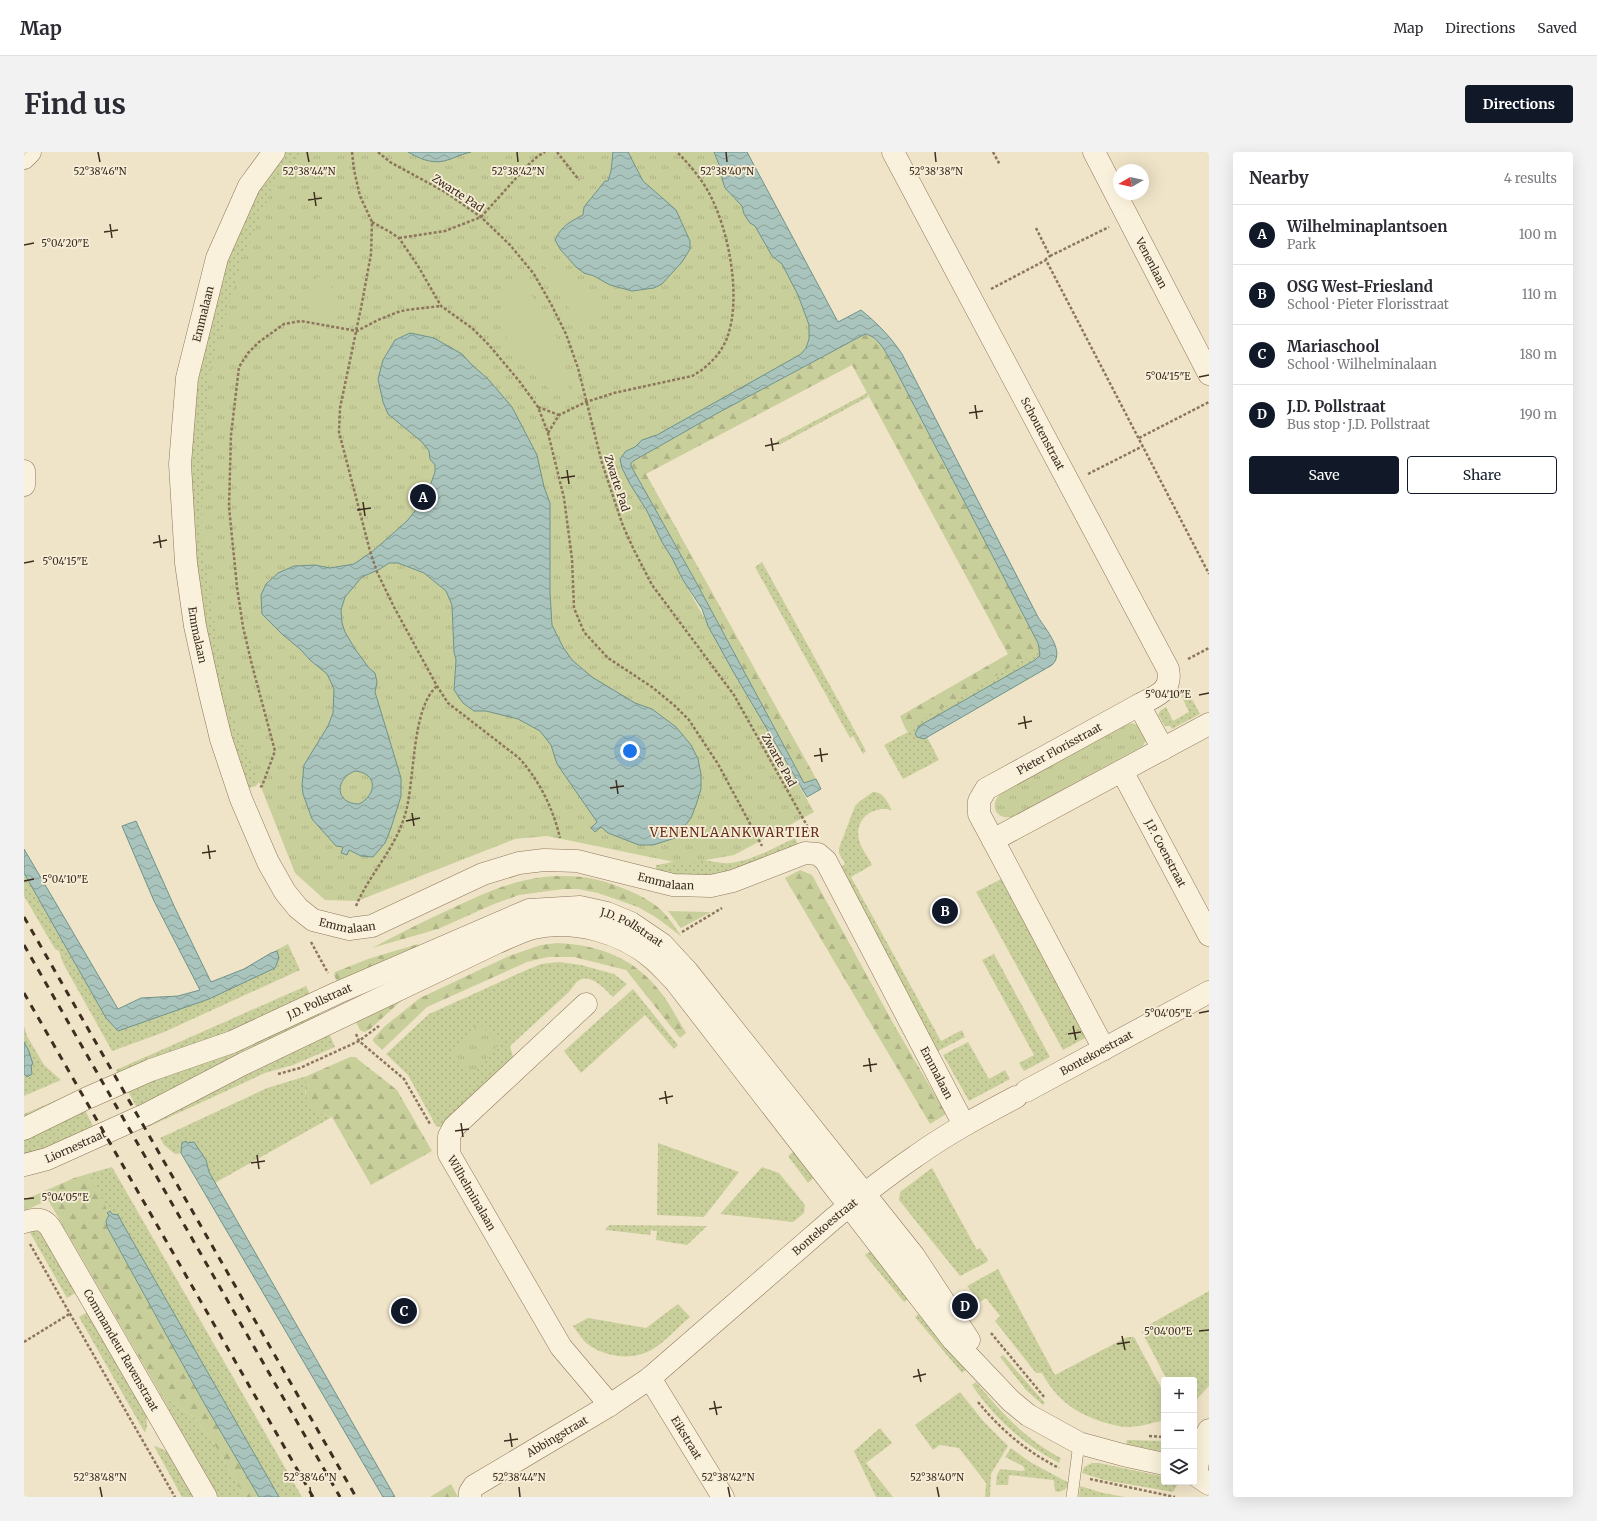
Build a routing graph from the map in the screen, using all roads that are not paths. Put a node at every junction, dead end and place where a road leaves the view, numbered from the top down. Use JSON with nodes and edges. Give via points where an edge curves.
{"nodes":[{"id":1,"x":30,"y":152,"type":"edge"},
{"id":2,"x":274,"y":152,"type":"edge"},
{"id":3,"x":893,"y":152,"type":"edge"},
{"id":4,"x":1094,"y":152,"type":"edge"},
{"id":5,"x":24,"y":158,"type":"edge"},
{"id":6,"x":1209,"y":374,"type":"edge"},
{"id":7,"x":24,"y":471,"type":"edge"},
{"id":8,"x":24,"y":485,"type":"edge"},
{"id":9,"x":1138,"y":705,"type":"junction"},
{"id":10,"x":1209,"y":724,"type":"edge"},
{"id":11,"x":1163,"y":749,"type":"junction"},
{"id":12,"x":1122,"y":771,"type":"junction"},
{"id":13,"x":993,"y":840,"type":"junction"},
{"id":14,"x":1209,"y":935,"type":"edge"},
{"id":15,"x":1209,"y":992,"type":"edge"},
{"id":16,"x":586,"y":1004,"type":"dead end"},
{"id":17,"x":1104,"y":1049,"type":"junction"},
{"id":18,"x":126,"y":1123,"type":"joint"},
{"id":19,"x":964,"y":1125,"type":"junction"},
{"id":20,"x":24,"y":1129,"type":"edge"},
{"id":21,"x":24,"y":1165,"type":"edge"},
{"id":22,"x":857,"y":1200,"type":"junction"},
{"id":23,"x":26,"y":1228,"type":"edge"},
{"id":24,"x":650,"y":1378,"type":"junction"},
{"id":25,"x":610,"y":1405,"type":"junction"},
{"id":26,"x":1209,"y":1430,"type":"edge"},
{"id":27,"x":1079,"y":1443,"type":"junction"},
{"id":28,"x":1161,"y":1463,"type":"edge"},
{"id":29,"x":1200,"y":1478,"type":"edge"},
{"id":30,"x":206,"y":1497,"type":"edge"},
{"id":31,"x":470,"y":1497,"type":"edge"},
{"id":32,"x":723,"y":1497,"type":"edge"},
{"id":33,"x":1072,"y":1497,"type":"edge"}],
"edges":[{"from":1,"to":5,"type":"street"},
{"from":2,"to":19,"type":"street","name":"Emmalaan","via":[[249,186],[217,258],[187,378],[180,464],[186,563],[195,626],[221,739],[241,799],[268,862],[285,892],[298,908],[313,920],[349,929],[372,926],[490,872],[519,863],[565,860],[673,885],[711,886],[733,881],[805,853],[818,854],[826,861]]},
{"from":3,"to":9,"type":"street","name":"Schoutenstraat","via":[[1168,670],[1170,678],[1163,692]]},
{"from":4,"to":6,"type":"street","name":"Venenlaan"},
{"from":7,"to":8,"type":"street"},
{"from":9,"to":11,"type":"street"},
{"from":9,"to":13,"type":"street","name":"Pieter Florisstraat","via":[[986,789],[979,801],[979,814]]},
{"from":10,"to":11,"type":"street"},
{"from":11,"to":12,"type":"street"},
{"from":12,"to":13,"type":"street"},
{"from":12,"to":14,"type":"street","name":"J.P. Coenstraat"},
{"from":13,"to":17,"type":"street","name":"Pieter Florisstraat"},
{"from":15,"to":17,"type":"street","name":"Bontekoestraat"},
{"from":16,"to":25,"type":"street","name":"Wilhelminalaan","via":[[454,1127],[449,1136],[449,1154],[561,1347]]},
{"from":17,"to":19,"type":"street","name":"Bontekoestraat"},
{"from":18,"to":21,"type":"street","name":"Liornestraat","via":[[47,1159]]},
{"from":18,"to":22,"type":"street","name":"J.D. Pollstraat","via":[[496,943],[532,928],[580,926],[622,938],[654,959]]},
{"from":19,"to":22,"type":"street","name":"Bontekoestraat","via":[[916,1155]]},
{"from":20,"to":22,"type":"street","name":"J.D. Pollstraat","via":[[151,1070],[232,1042],[337,993],[529,910],[580,906],[632,923],[662,944],[687,971]]},
{"from":22,"to":24,"type":"street","name":"Bontekoestraat"},
{"from":22,"to":27,"type":"street","name":"J.D. Pollstraat","via":[[953,1340],[1011,1401],[1028,1415]]},
{"from":23,"to":30,"type":"street","name":"Commandeur Ravenstraat","via":[[39,1219],[45,1221]]},
{"from":24,"to":25,"type":"street","name":"Abbingstraat"},
{"from":24,"to":32,"type":"street","name":"Eikstraat"},
{"from":25,"to":31,"type":"street","name":"Abbingstraat","via":[[474,1486]]},
{"from":26,"to":29,"type":"street","via":[[1201,1444]]},
{"from":27,"to":28,"type":"street","name":"J.D. Pollstraat"},
{"from":27,"to":33,"type":"lane"}]}
